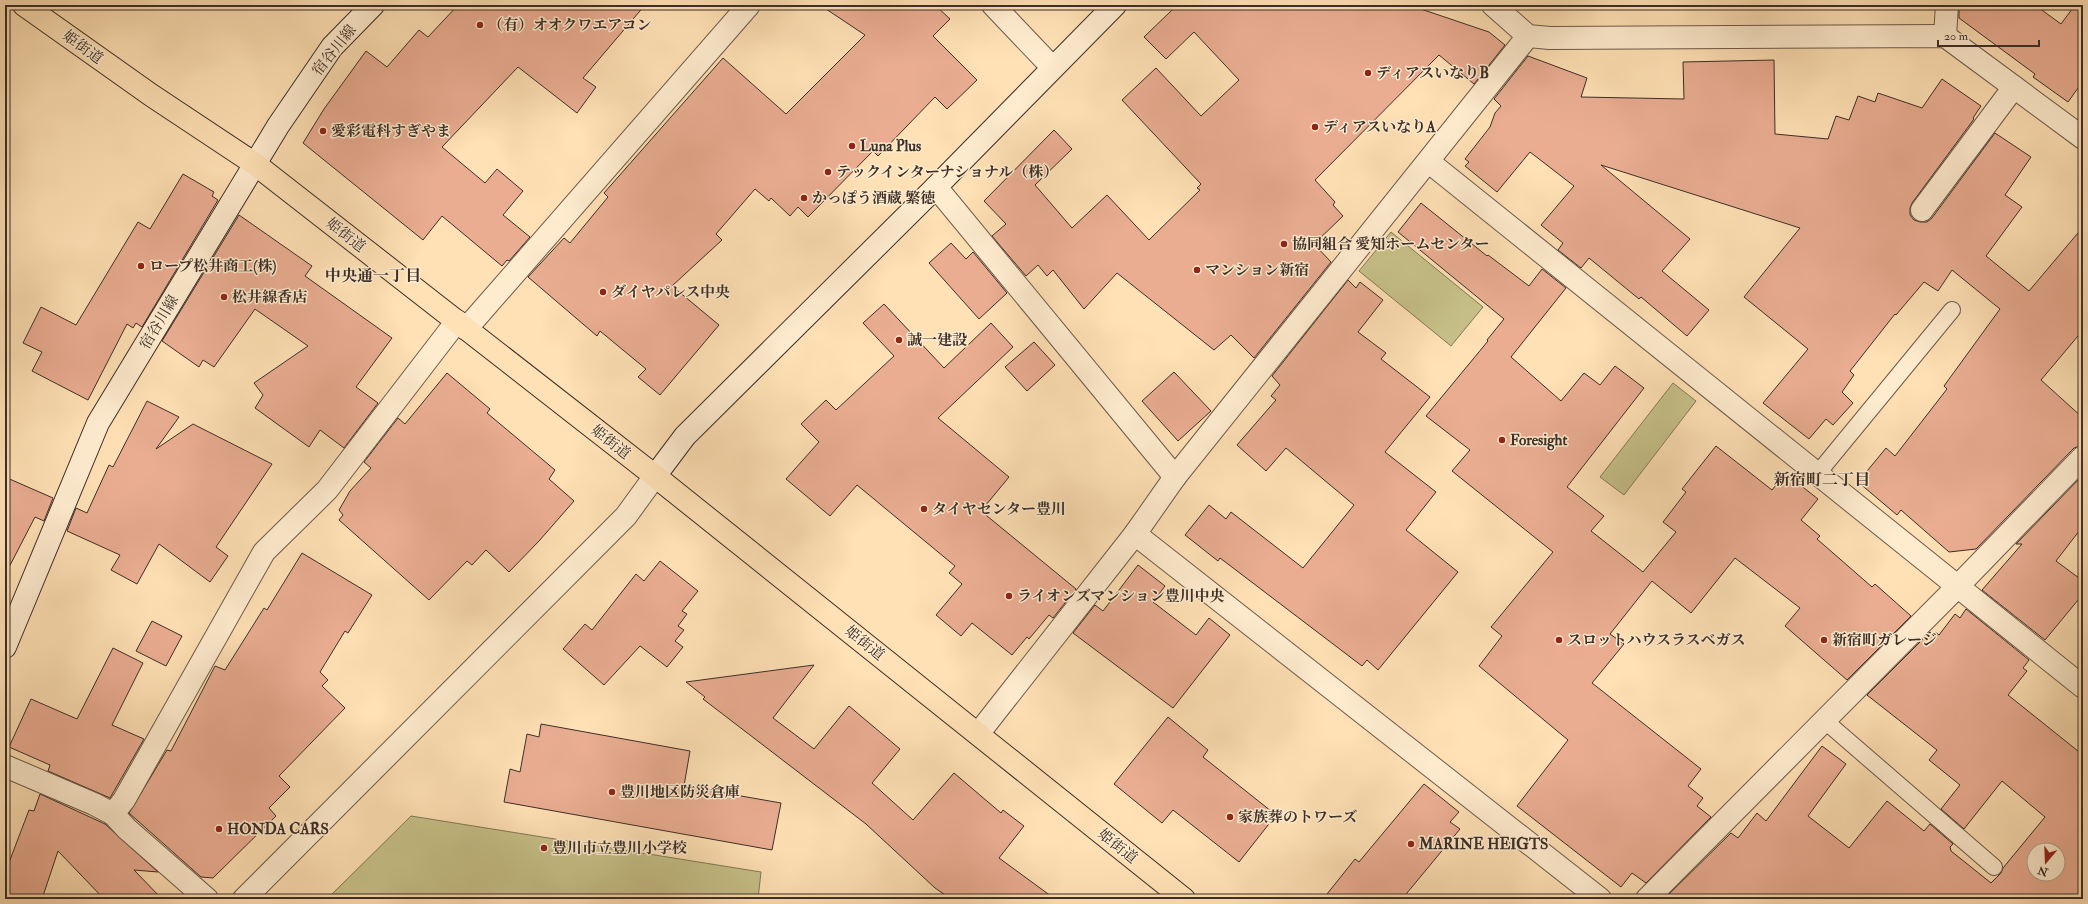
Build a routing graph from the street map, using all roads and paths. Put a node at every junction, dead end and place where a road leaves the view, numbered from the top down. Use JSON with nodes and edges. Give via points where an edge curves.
{"nodes":[{"id":1,"x":24,"y":5,"type":"edge"},
{"id":2,"x":373,"y":5,"type":"edge"},
{"id":3,"x":749,"y":5,"type":"edge"},
{"id":4,"x":993,"y":5,"type":"edge"},
{"id":5,"x":1115,"y":5,"type":"edge"},
{"id":6,"x":1493,"y":5,"type":"edge"},
{"id":7,"x":1947,"y":5,"type":"edge"},
{"id":8,"x":1528,"y":36,"type":"junction"},
{"id":9,"x":1945,"y":36,"type":"junction"},
{"id":10,"x":1052,"y":67,"type":"junction"},
{"id":11,"x":2014,"y":87,"type":"junction"},
{"id":12,"x":2083,"y":138,"type":"edge"},
{"id":13,"x":1429,"y":162,"type":"junction"},
{"id":14,"x":255,"y":164,"type":"junction"},
{"id":15,"x":936,"y":187,"type":"junction"},
{"id":16,"x":1922,"y":210,"type":"dead end"},
{"id":17,"x":1952,"y":310,"type":"dead end"},
{"id":18,"x":461,"y":325,"type":"junction"},
{"id":19,"x":2083,"y":457,"type":"edge"},
{"id":20,"x":1818,"y":473,"type":"junction"},
{"id":21,"x":655,"y":476,"type":"junction"},
{"id":22,"x":1176,"y":478,"type":"junction"},
{"id":23,"x":1135,"y":534,"type":"junction"},
{"id":24,"x":1957,"y":587,"type":"junction"},
{"id":25,"x":5,"y":646,"type":"edge"},
{"id":26,"x":2083,"y":687,"type":"edge"},
{"id":27,"x":1824,"y":720,"type":"junction"},
{"id":28,"x":978,"y":734,"type":"junction"},
{"id":29,"x":5,"y":766,"type":"edge"},
{"id":30,"x":113,"y":814,"type":"junction"},
{"id":31,"x":1994,"y":867,"type":"dead end"},
{"id":32,"x":207,"y":899,"type":"edge"},
{"id":33,"x":244,"y":899,"type":"edge"},
{"id":34,"x":1184,"y":899,"type":"edge"},
{"id":35,"x":1600,"y":899,"type":"edge"},
{"id":36,"x":1647,"y":899,"type":"edge"}],
"edges":[{"from":1,"to":14,"type":"main road","name":"姫街道","via":[[151,95]]},
{"from":2,"to":14,"type":"street","name":"宿谷川線","via":[[332,47]]},
{"from":3,"to":18,"type":"street"},
{"from":4,"to":10,"type":"street"},
{"from":5,"to":10,"type":"street"},
{"from":6,"to":8,"type":"street"},
{"from":7,"to":9,"type":"street"},
{"from":8,"to":9,"type":"street"},
{"from":8,"to":13,"type":"street"},
{"from":9,"to":11,"type":"street"},
{"from":10,"to":15,"type":"street"},
{"from":11,"to":12,"type":"street"},
{"from":11,"to":16,"type":"street"},
{"from":13,"to":20,"type":"street"},
{"from":13,"to":22,"type":"street"},
{"from":14,"to":18,"type":"main road","name":"姫街道"},
{"from":14,"to":25,"type":"street","name":"宿谷川線","via":[[98,424]]},
{"from":15,"to":21,"type":"street","via":[[685,436]]},
{"from":15,"to":22,"type":"street"},
{"from":17,"to":20,"type":"lane"},
{"from":18,"to":21,"type":"main road","name":"姫街道"},
{"from":18,"to":30,"type":"street","via":[[327,490],[264,552],[124,800]]},
{"from":19,"to":24,"type":"street"},
{"from":20,"to":24,"type":"street"},
{"from":21,"to":28,"type":"main road","name":"姫街道"},
{"from":21,"to":33,"type":"street","via":[[626,516]]},
{"from":22,"to":23,"type":"street"},
{"from":23,"to":28,"type":"street"},
{"from":23,"to":35,"type":"street"},
{"from":24,"to":26,"type":"street"},
{"from":24,"to":27,"type":"street"},
{"from":27,"to":31,"type":"lane"},
{"from":27,"to":36,"type":"street"},
{"from":28,"to":34,"type":"main road","name":"姫街道"},
{"from":29,"to":30,"type":"street"},
{"from":30,"to":32,"type":"street"}]}
